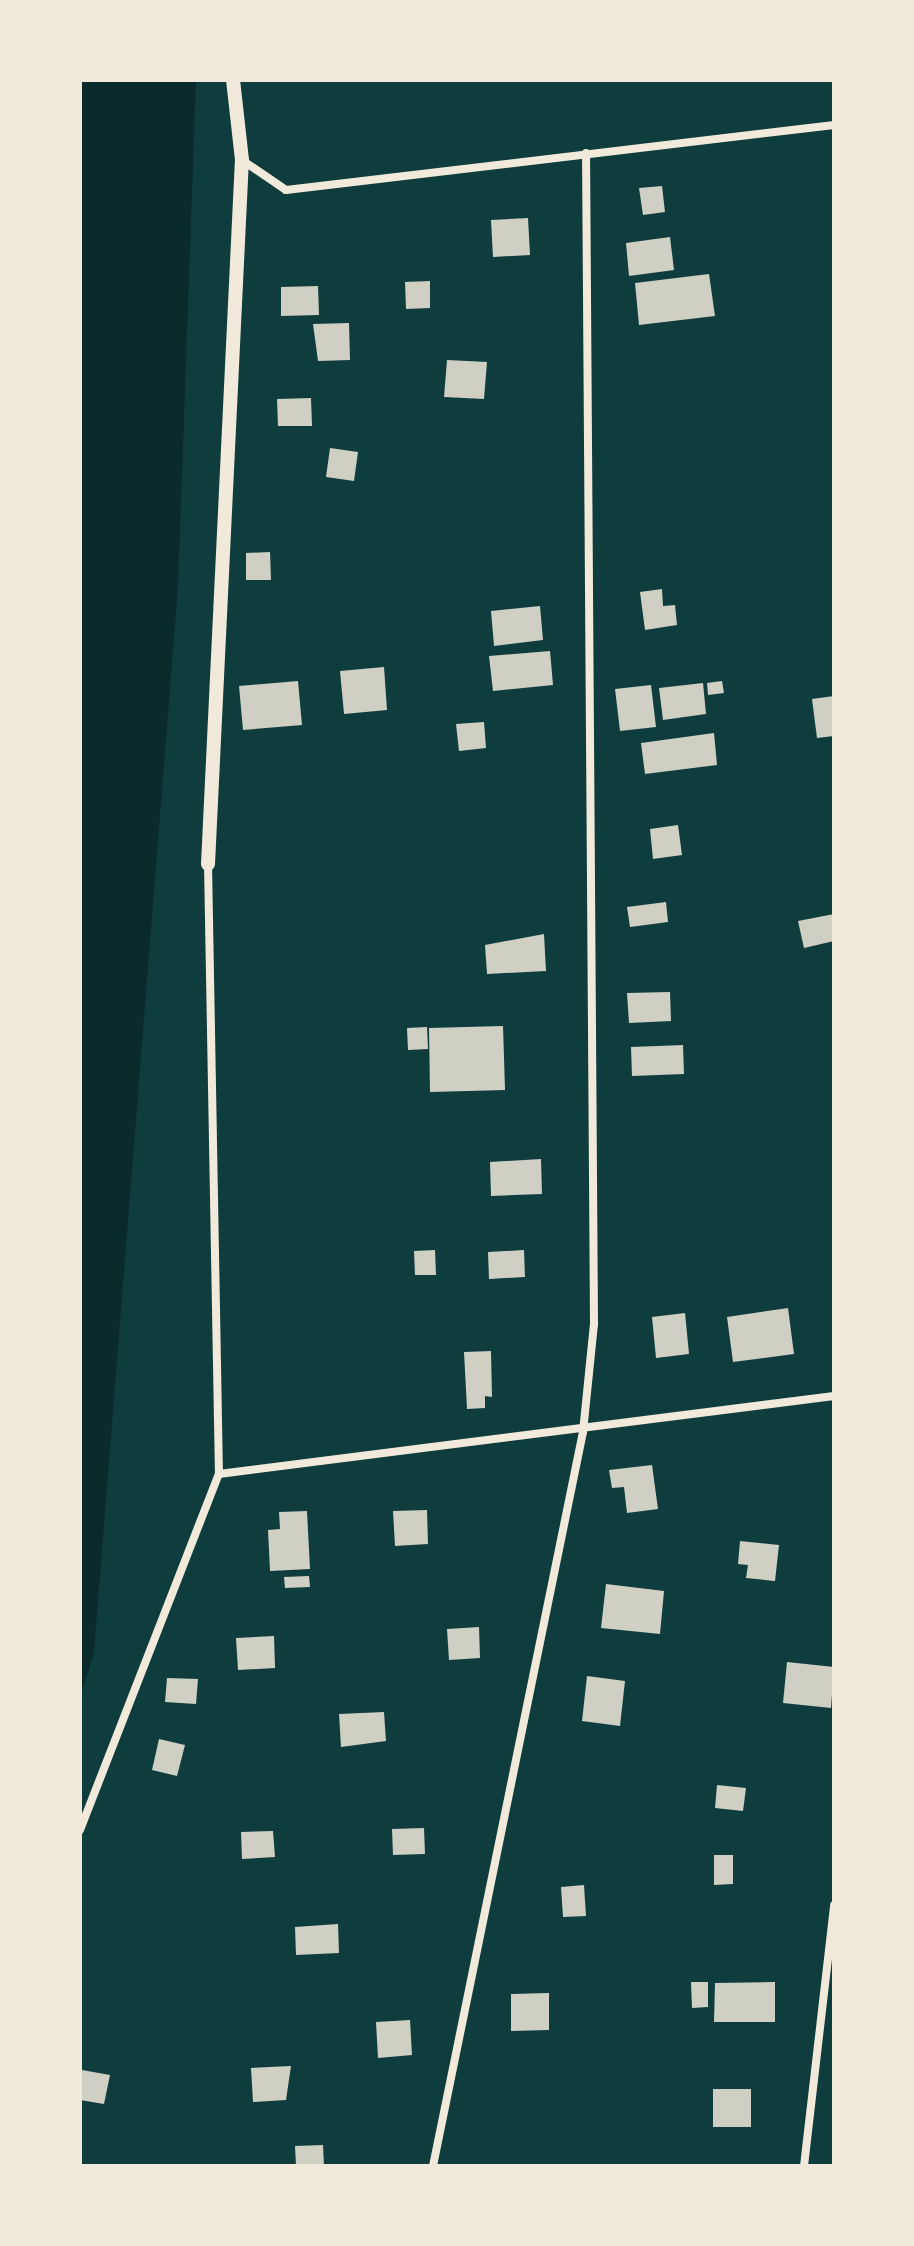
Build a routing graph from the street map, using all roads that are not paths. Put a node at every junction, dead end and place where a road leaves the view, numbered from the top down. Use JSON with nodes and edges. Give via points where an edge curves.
{"nodes":[{"id":1,"x":233,"y":80,"type":"edge"},
{"id":2,"x":834,"y":125,"type":"edge"},
{"id":3,"x":586,"y":153,"type":"junction"},
{"id":4,"x":242,"y":160,"type":"junction"},
{"id":5,"x":208,"y":864,"type":"joint"},
{"id":6,"x":834,"y":1396,"type":"edge"},
{"id":7,"x":583,"y":1432,"type":"junction"},
{"id":8,"x":219,"y":1474,"type":"junction"},
{"id":9,"x":80,"y":1830,"type":"edge"},
{"id":10,"x":834,"y":1905,"type":"edge"},
{"id":11,"x":433,"y":2166,"type":"edge"},
{"id":12,"x":804,"y":2166,"type":"edge"}],
"edges":[{"from":1,"to":4,"type":"street"},
{"from":2,"to":3,"type":"street"},
{"from":3,"to":4,"type":"street","via":[[286,190]]},
{"from":3,"to":7,"type":"street","via":[[594,1324]]},
{"from":4,"to":5,"type":"street"},
{"from":5,"to":8,"type":"street"},
{"from":6,"to":7,"type":"street"},
{"from":7,"to":8,"type":"street"},
{"from":7,"to":11,"type":"street"},
{"from":8,"to":9,"type":"street"},
{"from":10,"to":12,"type":"street"}]}
